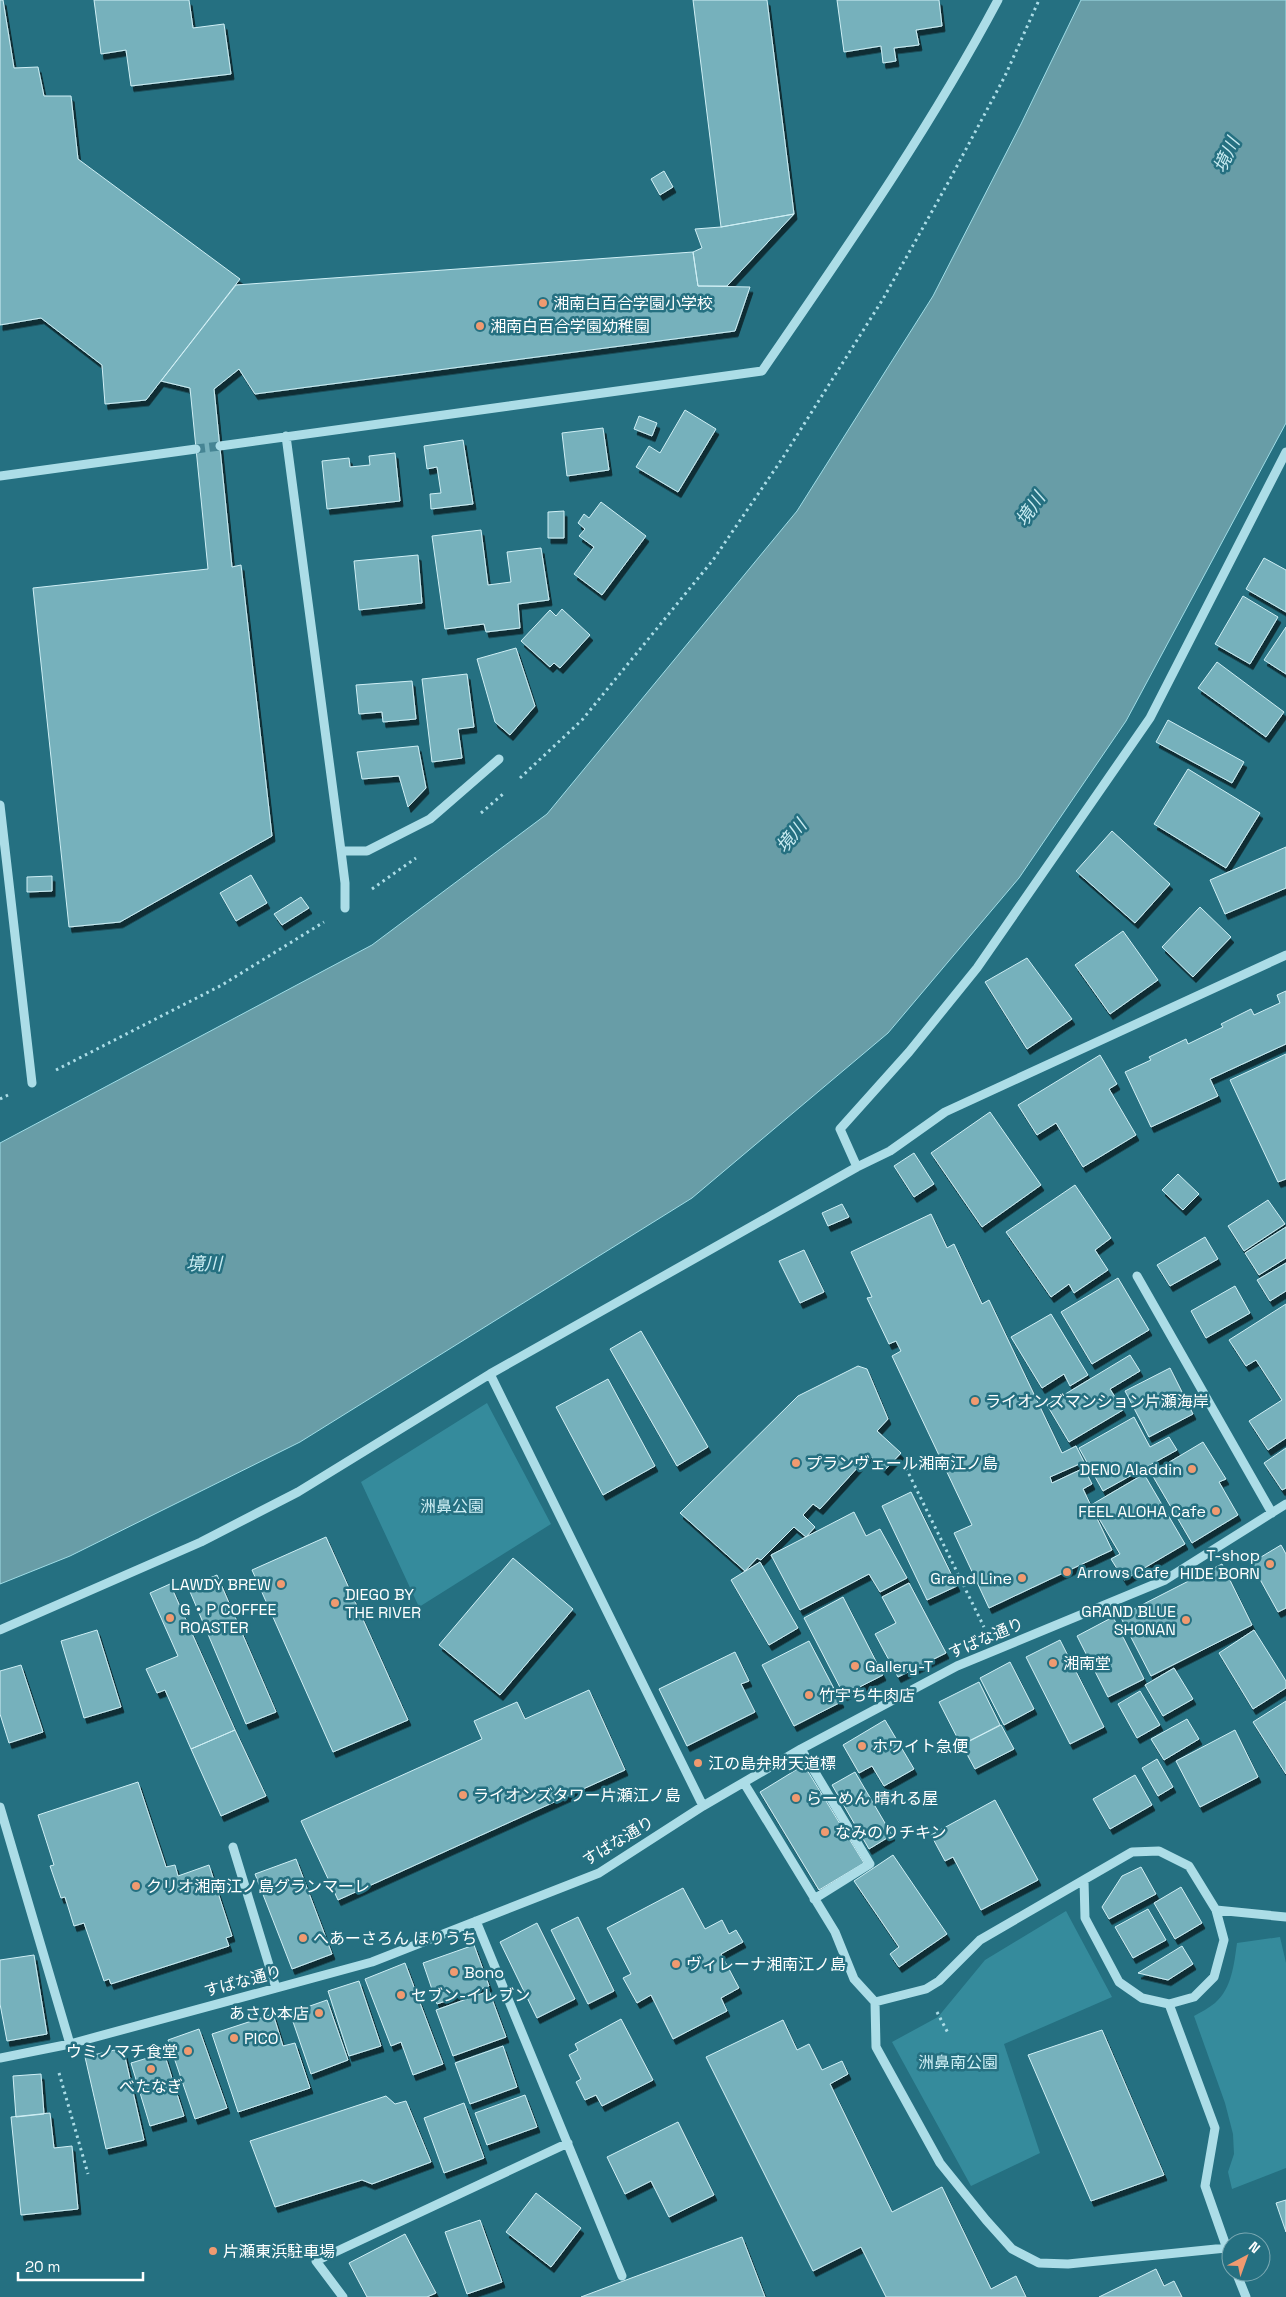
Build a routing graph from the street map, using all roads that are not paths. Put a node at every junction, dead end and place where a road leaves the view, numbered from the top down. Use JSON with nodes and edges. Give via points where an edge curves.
{"nodes":[{"id":1,"x":998,"y":0,"type":"edge"},
{"id":2,"x":286,"y":436,"type":"junction"},
{"id":3,"x":220,"y":446,"type":"tunnel mouth"},
{"id":4,"x":196,"y":449,"type":"tunnel mouth"},
{"id":5,"x":1286,"y":452,"type":"edge"},
{"id":6,"x":1284,"y":462,"type":"edge"},
{"id":7,"x":0,"y":476,"type":"edge"},
{"id":8,"x":499,"y":759,"type":"dead end"},
{"id":9,"x":0,"y":806,"type":"edge"},
{"id":10,"x":341,"y":851,"type":"junction"},
{"id":11,"x":345,"y":908,"type":"road end"},
{"id":12,"x":1286,"y":956,"type":"edge"},
{"id":13,"x":32,"y":1083,"type":"road end"},
{"id":14,"x":857,"y":1167,"type":"junction"},
{"id":15,"x":1137,"y":1276,"type":"dead end"},
{"id":16,"x":490,"y":1374,"type":"junction"},
{"id":17,"x":1286,"y":1504,"type":"edge"},
{"id":18,"x":1272,"y":1513,"type":"junction"},
{"id":19,"x":0,"y":1630,"type":"edge"},
{"id":20,"x":801,"y":1749,"type":"junction"},
{"id":21,"x":744,"y":1783,"type":"junction"},
{"id":22,"x":703,"y":1806,"type":"junction"},
{"id":23,"x":0,"y":1807,"type":"edge"},
{"id":24,"x":233,"y":1846,"type":"dead end"},
{"id":25,"x":1084,"y":1880,"type":"junction"},
{"id":26,"x":814,"y":1899,"type":"junction"},
{"id":27,"x":1216,"y":1910,"type":"junction"},
{"id":28,"x":1286,"y":1916,"type":"edge"},
{"id":29,"x":476,"y":1921,"type":"junction"},
{"id":30,"x":276,"y":1988,"type":"junction"},
{"id":31,"x":875,"y":2002,"type":"junction"},
{"id":32,"x":1169,"y":2004,"type":"junction"},
{"id":33,"x":70,"y":2044,"type":"junction"},
{"id":34,"x":0,"y":2058,"type":"edge"},
{"id":35,"x":568,"y":2143,"type":"junction"},
{"id":36,"x":1221,"y":2233,"type":"edge"},
{"id":37,"x":1221,"y":2249,"type":"edge"},
{"id":38,"x":622,"y":2276,"type":"dead end"},
{"id":39,"x":1240,"y":2282,"type":"edge"},
{"id":40,"x":343,"y":2297,"type":"edge"},
{"id":41,"x":1246,"y":2297,"type":"edge"}],
"edges":[{"from":1,"to":2,"type":"street","via":[[967,58],[880,199],[762,371]]},
{"from":2,"to":3,"type":"street"},
{"from":2,"to":10,"type":"street"},
{"from":4,"to":7,"type":"street"},
{"from":5,"to":6,"type":"street"},
{"from":6,"to":14,"type":"street","via":[[1150,718],[977,968],[909,1052],[840,1129]]},
{"from":8,"to":10,"type":"street","via":[[430,819],[366,851]]},
{"from":9,"to":13,"type":"street"},
{"from":10,"to":11,"type":"street"},
{"from":12,"to":14,"type":"street","via":[[944,1112],[890,1151]]},
{"from":14,"to":16,"type":"street"},
{"from":15,"to":18,"type":"street"},
{"from":16,"to":19,"type":"street","via":[[298,1492],[201,1542]]},
{"from":16,"to":22,"type":"street"},
{"from":17,"to":18,"type":"street","name":"すばな通り"},
{"from":18,"to":20,"type":"street","name":"すばな通り","via":[[1165,1580],[957,1666]]},
{"from":20,"to":21,"type":"street","name":"すばな通り"},
{"from":20,"to":26,"type":"street","via":[[870,1864]]},
{"from":21,"to":22,"type":"street","name":"すばな通り"},
{"from":21,"to":26,"type":"street"},
{"from":22,"to":29,"type":"street","name":"すばな通り","via":[[599,1873]]},
{"from":23,"to":33,"type":"street"},
{"from":24,"to":30,"type":"street"},
{"from":25,"to":27,"type":"street","via":[[1132,1852],[1160,1851],[1189,1866]]},
{"from":25,"to":31,"type":"street","via":[[980,1940],[939,1981],[926,1989]]},
{"from":25,"to":32,"type":"street","via":[[1085,1918],[1119,1982],[1142,1998]]},
{"from":26,"to":31,"type":"street","via":[[835,1932],[854,1979]]},
{"from":27,"to":28,"type":"street"},
{"from":27,"to":32,"type":"street","via":[[1224,1940],[1214,1976],[1194,1997]]},
{"from":29,"to":30,"type":"street","name":"すばな通り","via":[[372,1962]]},
{"from":29,"to":35,"type":"street"},
{"from":30,"to":33,"type":"street","name":"すばな通り"},
{"from":31,"to":37,"type":"street","via":[[876,2047],[917,2122],[940,2163],[1012,2249],[1039,2263],[1068,2264]]},
{"from":32,"to":36,"type":"street","via":[[1215,2128],[1205,2186]]},
{"from":33,"to":34,"type":"street","name":"すばな通り"},
{"from":35,"to":38,"type":"street"},
{"from":35,"to":40,"type":"street","via":[[316,2261]]},
{"from":39,"to":41,"type":"street"}]}
